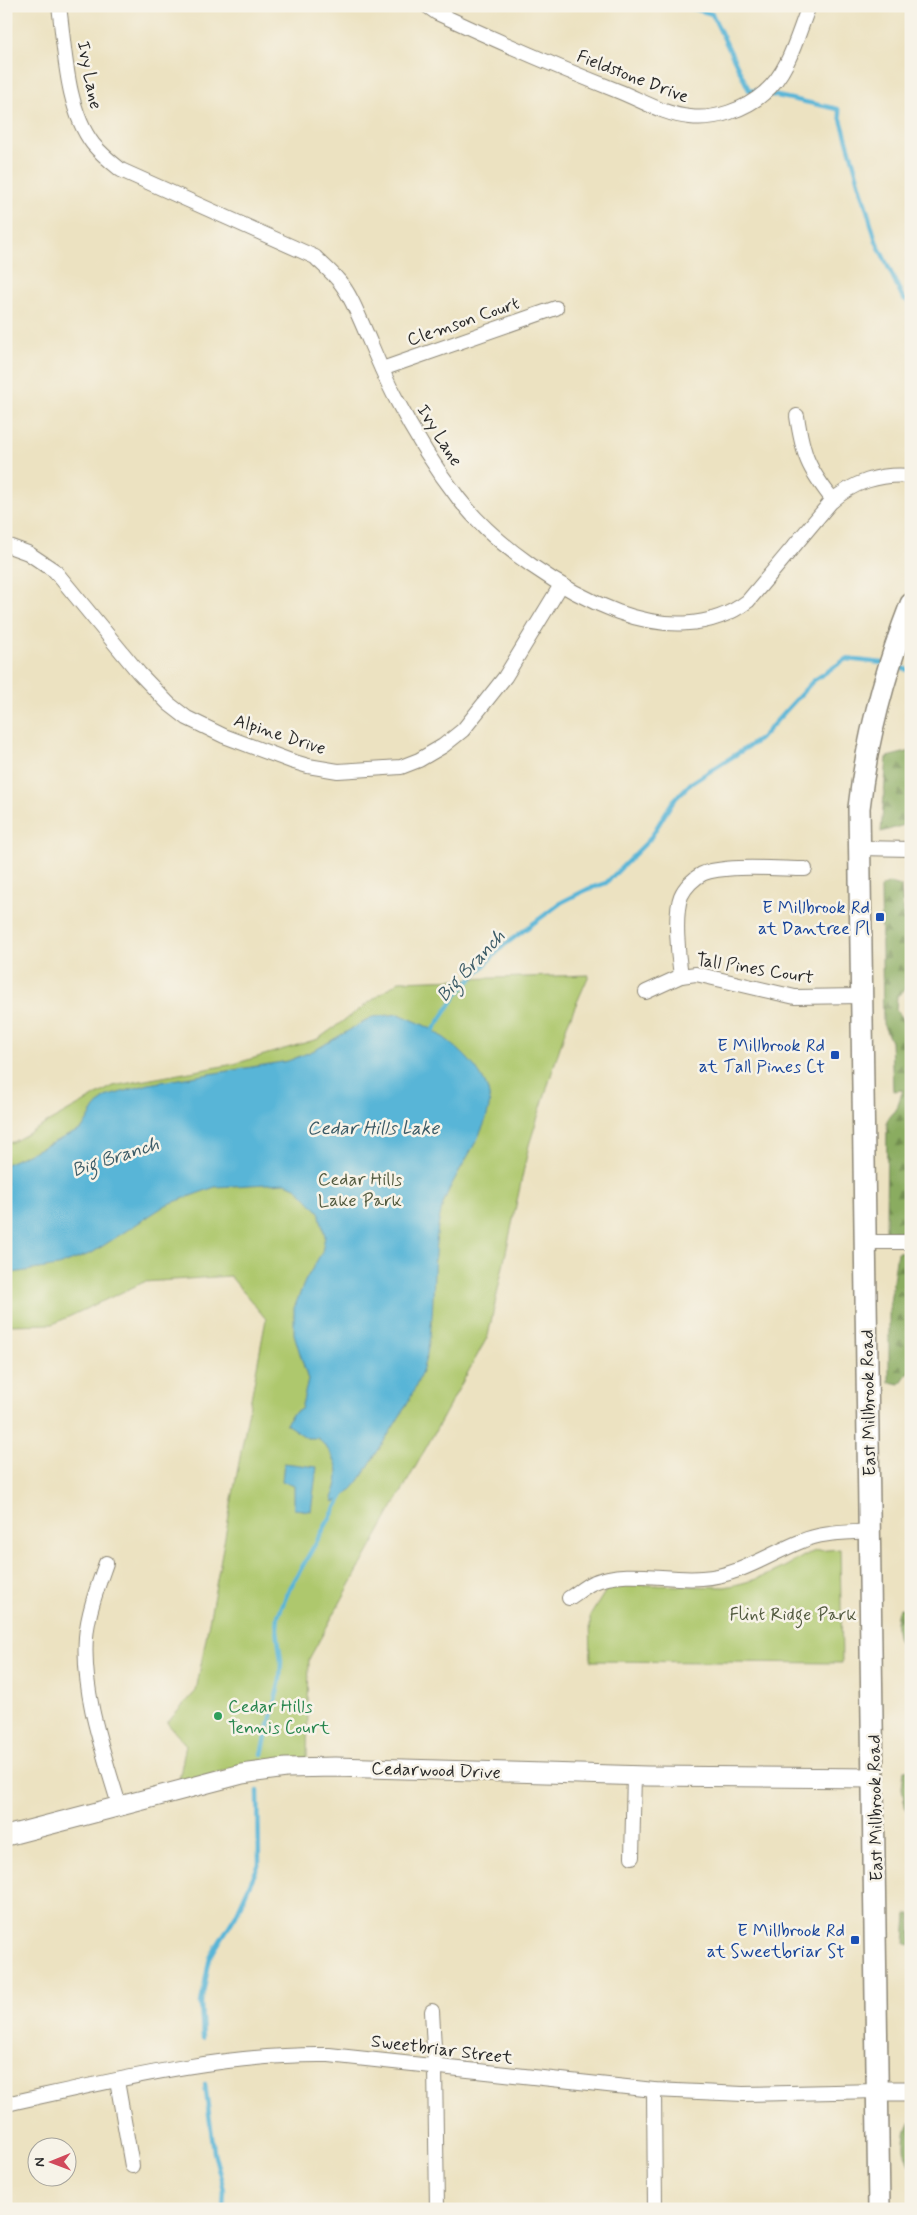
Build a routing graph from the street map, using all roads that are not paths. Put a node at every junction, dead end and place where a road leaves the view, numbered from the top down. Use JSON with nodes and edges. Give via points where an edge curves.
{"nodes":[{"id":1,"x":60,"y":6,"type":"edge"},
{"id":2,"x":427,"y":6,"type":"edge"},
{"id":3,"x":808,"y":6,"type":"edge"},
{"id":4,"x":556,"y":308,"type":"dead end"},
{"id":5,"x":382,"y":369,"type":"junction"},
{"id":6,"x":797,"y":416,"type":"dead end"},
{"id":7,"x":911,"y":476,"type":"edge"},
{"id":8,"x":833,"y":500,"type":"junction"},
{"id":9,"x":6,"y":545,"type":"edge"},
{"id":10,"x":561,"y":585,"type":"junction"},
{"id":11,"x":911,"y":604,"type":"edge"},
{"id":12,"x":859,"y":848,"type":"junction"},
{"id":13,"x":911,"y":849,"type":"edge"},
{"id":14,"x":805,"y":869,"type":"dead end"},
{"id":15,"x":681,"y":976,"type":"junction"},
{"id":16,"x":646,"y":992,"type":"dead end"},
{"id":17,"x":861,"y":996,"type":"junction"},
{"id":18,"x":865,"y":1242,"type":"junction"},
{"id":19,"x":911,"y":1242,"type":"edge"},
{"id":20,"x":870,"y":1531,"type":"junction"},
{"id":21,"x":106,"y":1563,"type":"dead end"},
{"id":22,"x":569,"y":1598,"type":"dead end"},
{"id":23,"x":634,"y":1775,"type":"junction"},
{"id":24,"x":874,"y":1778,"type":"junction"},
{"id":25,"x":119,"y":1805,"type":"junction"},
{"id":26,"x":6,"y":1836,"type":"edge"},
{"id":27,"x":632,"y":1857,"type":"dead end"},
{"id":28,"x":432,"y":2011,"type":"dead end"},
{"id":29,"x":435,"y":2066,"type":"junction"},
{"id":30,"x":117,"y":2080,"type":"junction"},
{"id":31,"x":654,"y":2090,"type":"junction"},
{"id":32,"x":911,"y":2090,"type":"edge"},
{"id":33,"x":878,"y":2091,"type":"junction"},
{"id":34,"x":6,"y":2104,"type":"edge"},
{"id":35,"x":132,"y":2166,"type":"dead end"},
{"id":36,"x":437,"y":2209,"type":"edge"},
{"id":37,"x":655,"y":2209,"type":"edge"},
{"id":38,"x":879,"y":2209,"type":"edge"}],
"edges":[{"from":1,"to":5,"type":"street","name":"Ivy Lane","via":[[74,104],[82,126],[98,150],[121,170],[314,257],[340,282],[355,307]]},
{"from":2,"to":3,"type":"street","name":"Fieldstone Drive","via":[[532,57],[673,114],[702,118],[751,103],[765,92],[784,68]]},
{"from":4,"to":5,"type":"street","name":"Clemson Court"},
{"from":5,"to":10,"type":"street","name":"Ivy Lane","via":[[416,434],[460,500],[506,545]]},
{"from":6,"to":8,"type":"street","via":[[807,463]]},
{"from":7,"to":8,"type":"street","name":"Ivy Lane","via":[[871,480],[853,486]]},
{"from":8,"to":10,"type":"street","name":"Ivy Lane","via":[[748,601],[721,617],[691,624],[656,622],[610,609]]},
{"from":9,"to":10,"type":"street","name":"Alpine Drive","via":[[28,553],[56,570],[138,673],[187,718],[282,758],[338,771],[402,767],[420,760],[463,730],[505,677]]},
{"from":11,"to":12,"type":"main road","name":"East Millbrook Road","via":[[890,660],[872,723],[863,775]]},
{"from":12,"to":13,"type":"street"},
{"from":12,"to":17,"type":"main road","name":"East Millbrook Road"},
{"from":14,"to":15,"type":"street","via":[[723,870],[703,874],[689,884],[681,896],[678,920]]},
{"from":15,"to":16,"type":"street","name":"Tall Pines Court"},
{"from":15,"to":17,"type":"street","name":"Tall Pines Court","via":[[696,974],[795,997]]},
{"from":17,"to":18,"type":"main road","name":"East Millbrook Road"},
{"from":18,"to":19,"type":"street"},
{"from":18,"to":20,"type":"main road","name":"East Millbrook Road"},
{"from":20,"to":22,"type":"street","via":[[804,1540],[761,1562],[730,1573],[702,1578],[630,1575],[604,1579]]},
{"from":20,"to":24,"type":"main road","name":"East Millbrook Road"},
{"from":21,"to":25,"type":"street","via":[[86,1635],[87,1677]]},
{"from":23,"to":24,"type":"street","name":"Cedarwood Drive"},
{"from":23,"to":25,"type":"street","name":"Cedarwood Drive","via":[[334,1766],[286,1768],[218,1779]]},
{"from":23,"to":27,"type":"street"},
{"from":24,"to":33,"type":"main road","name":"East Millbrook Road"},
{"from":25,"to":26,"type":"street","name":"Cedarwood Drive"},
{"from":28,"to":29,"type":"street"},
{"from":29,"to":30,"type":"street","name":"Sweetbriar Street","via":[[304,2054],[213,2062]]},
{"from":29,"to":31,"type":"street","name":"Sweetbriar Street"},
{"from":29,"to":36,"type":"street"},
{"from":30,"to":34,"type":"street","name":"Sweetbriar Street"},
{"from":30,"to":35,"type":"street"},
{"from":31,"to":33,"type":"street","name":"Sweetbriar Street","via":[[743,2094]]},
{"from":31,"to":37,"type":"street"},
{"from":32,"to":33,"type":"street"},
{"from":33,"to":38,"type":"main road","name":"East Millbrook Road"}]}
